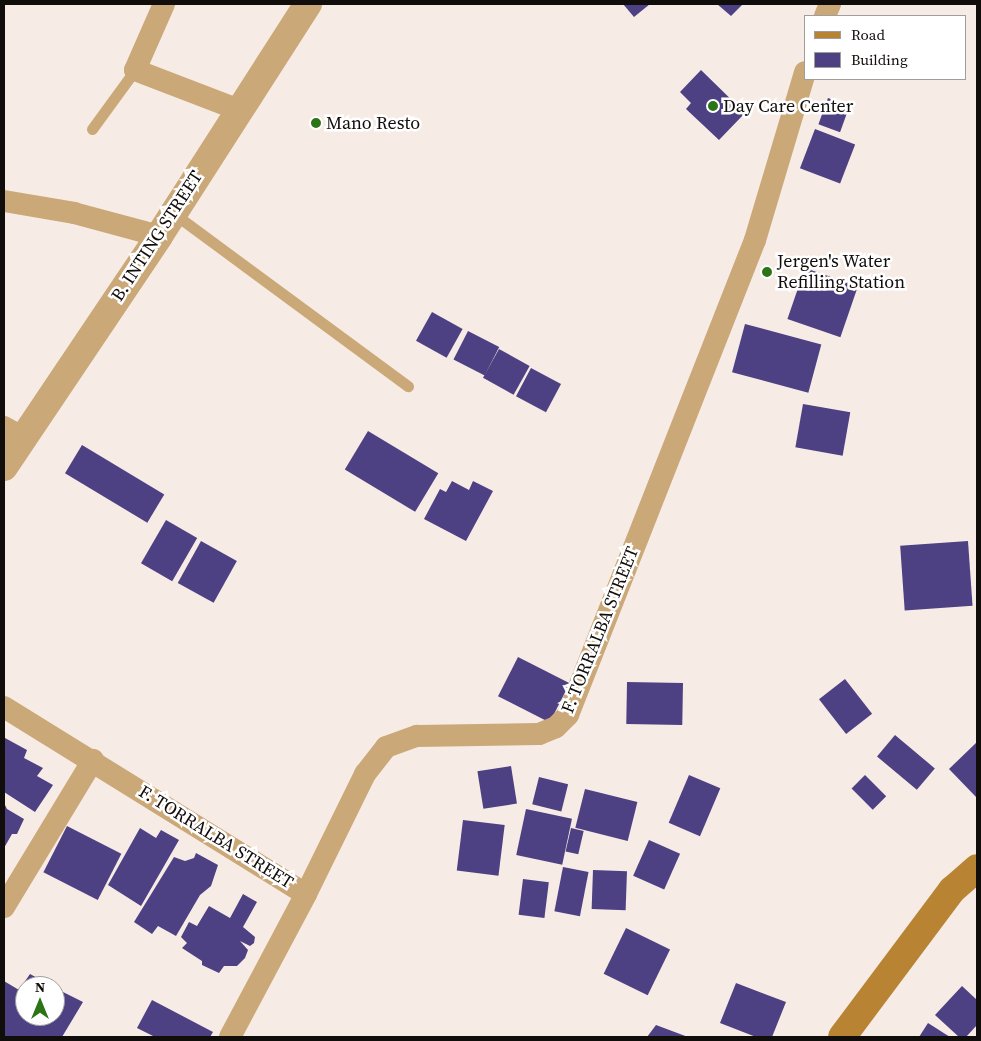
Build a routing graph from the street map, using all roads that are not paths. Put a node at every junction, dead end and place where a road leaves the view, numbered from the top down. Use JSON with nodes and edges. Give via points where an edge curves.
{"nodes":[{"id":1,"x":164,"y":4,"type":"edge"},
{"id":2,"x":308,"y":4,"type":"edge"},
{"id":3,"x":135,"y":70,"type":"junction"},
{"id":4,"x":804,"y":75,"type":"edge"},
{"id":5,"x":239,"y":110,"type":"junction"},
{"id":6,"x":92,"y":129,"type":"dead end"},
{"id":7,"x":4,"y":200,"type":"edge"},
{"id":8,"x":173,"y":213,"type":"junction"},
{"id":9,"x":159,"y":236,"type":"junction"},
{"id":10,"x":408,"y":386,"type":"dead end"},
{"id":11,"x":14,"y":432,"type":"edge"},
{"id":12,"x":4,"y":467,"type":"edge"},
{"id":13,"x":4,"y":706,"type":"edge"},
{"id":14,"x":93,"y":760,"type":"junction"},
{"id":15,"x":977,"y":868,"type":"edge"},
{"id":16,"x":306,"y":894,"type":"junction"},
{"id":17,"x":4,"y":907,"type":"edge"},
{"id":18,"x":230,"y":1037,"type":"edge"},
{"id":19,"x":842,"y":1037,"type":"edge"}],
"edges":[{"from":1,"to":3,"type":"street"},
{"from":2,"to":5,"type":"street","name":"B. INTING STREET"},
{"from":3,"to":5,"type":"street"},
{"from":3,"to":6,"type":"lane"},
{"from":4,"to":16,"type":"street","name":"F. TORRALBA STREET","via":[[754,240],[568,715],[556,727],[539,734],[417,736],[386,747],[365,774]]},
{"from":5,"to":8,"type":"street","name":"B. INTING STREET"},
{"from":7,"to":9,"type":"street","via":[[74,213]]},
{"from":8,"to":9,"type":"street","name":"B. INTING STREET"},
{"from":8,"to":10,"type":"lane"},
{"from":9,"to":11,"type":"street","name":"B. INTING STREET"},
{"from":11,"to":12,"type":"street","name":"B. INTING STREET"},
{"from":13,"to":14,"type":"street","name":"F. TORRALBA STREET"},
{"from":14,"to":16,"type":"street","name":"F. TORRALBA STREET"},
{"from":14,"to":17,"type":"street"},
{"from":15,"to":19,"type":"main road","via":[[952,890]]},
{"from":16,"to":18,"type":"street"}]}
